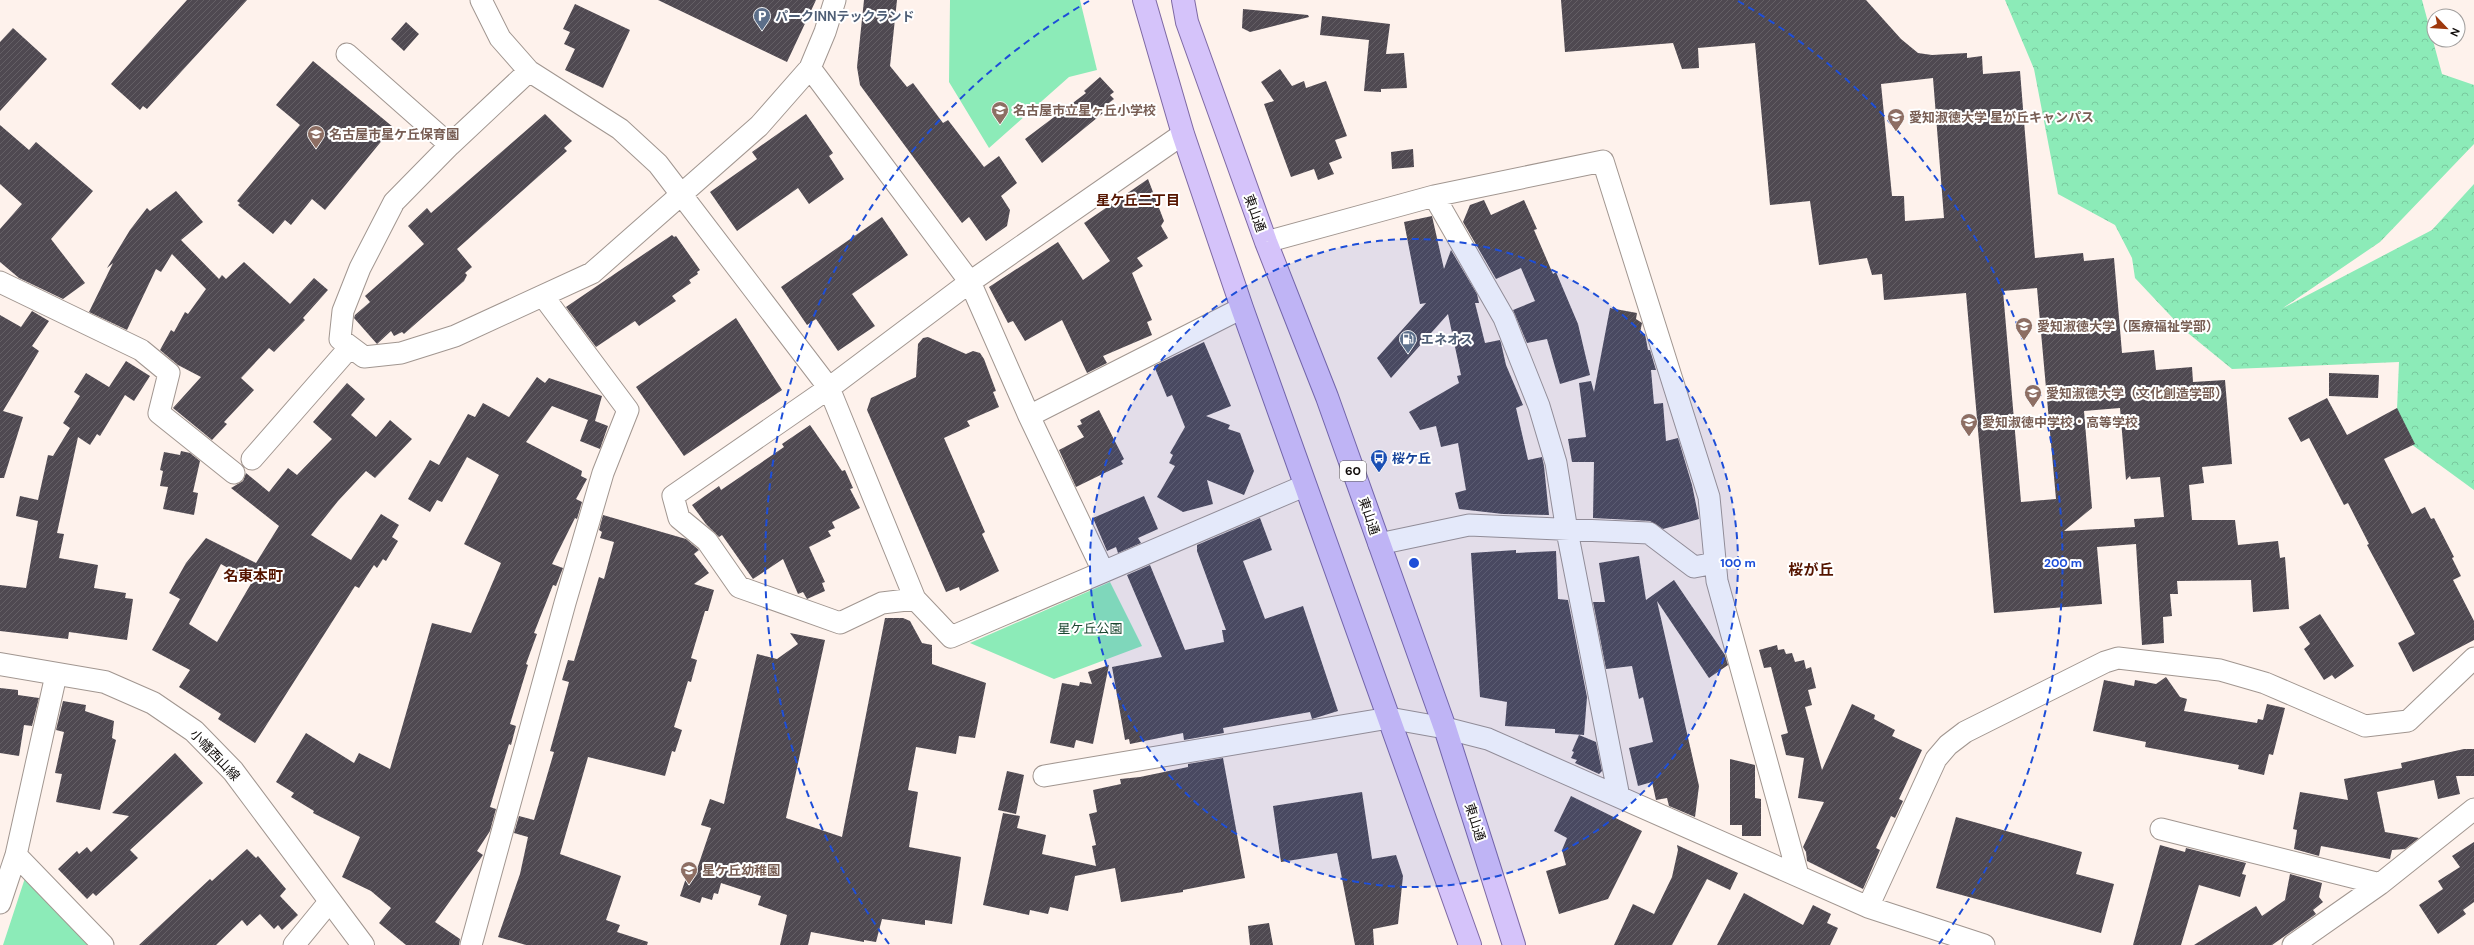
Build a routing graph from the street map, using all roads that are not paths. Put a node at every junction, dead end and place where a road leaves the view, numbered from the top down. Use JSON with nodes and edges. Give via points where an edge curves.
{"nodes":[{"id":1,"x":481,"y":0,"type":"edge"},
{"id":2,"x":834,"y":0,"type":"edge"},
{"id":3,"x":1144,"y":0,"type":"edge"},
{"id":4,"x":1183,"y":0,"type":"edge"},
{"id":5,"x":347,"y":54,"type":"dead end"},
{"id":6,"x":810,"y":68,"type":"junction"},
{"id":7,"x":529,"y":71,"type":"junction"},
{"id":8,"x":1183,"y":134,"type":"junction"},
{"id":9,"x":450,"y":145,"type":"junction"},
{"id":10,"x":680,"y":196,"type":"junction"},
{"id":11,"x":1434,"y":196,"type":"junction"},
{"id":12,"x":1266,"y":242,"type":"junction"},
{"id":13,"x":0,"y":282,"type":"edge"},
{"id":14,"x":970,"y":282,"type":"junction"},
{"id":15,"x":543,"y":296,"type":"junction"},
{"id":16,"x":1242,"y":308,"type":"junction"},
{"id":17,"x":350,"y":346,"type":"junction"},
{"id":18,"x":829,"y":388,"type":"junction"},
{"id":19,"x":1029,"y":416,"type":"junction"},
{"id":20,"x":252,"y":459,"type":"dead end"},
{"id":21,"x":234,"y":473,"type":"dead end"},
{"id":22,"x":1304,"y":486,"type":"junction"},
{"id":23,"x":1567,"y":531,"type":"junction"},
{"id":24,"x":1379,"y":544,"type":"junction"},
{"id":25,"x":1715,"y":562,"type":"junction"},
{"id":26,"x":1103,"y":571,"type":"junction"},
{"id":27,"x":914,"y":599,"type":"junction"},
{"id":28,"x":2474,"y":658,"type":"edge"},
{"id":29,"x":0,"y":664,"type":"edge"},
{"id":30,"x":56,"y":675,"type":"junction"},
{"id":31,"x":1390,"y":718,"type":"junction"},
{"id":32,"x":1444,"y":728,"type":"junction"},
{"id":33,"x":1044,"y":776,"type":"dead end"},
{"id":34,"x":1619,"y":797,"type":"junction"},
{"id":35,"x":2474,"y":809,"type":"edge"},
{"id":36,"x":2161,"y":830,"type":"dead end"},
{"id":37,"x":16,"y":854,"type":"junction"},
{"id":38,"x":1798,"y":875,"type":"junction"},
{"id":39,"x":2380,"y":884,"type":"junction"},
{"id":40,"x":330,"y":901,"type":"junction"},
{"id":41,"x":0,"y":903,"type":"edge"},
{"id":42,"x":1868,"y":907,"type":"junction"},
{"id":43,"x":1468,"y":944,"type":"edge"},
{"id":44,"x":103,"y":945,"type":"edge"},
{"id":45,"x":294,"y":945,"type":"edge"},
{"id":46,"x":363,"y":945,"type":"edge"},
{"id":47,"x":471,"y":945,"type":"edge"},
{"id":48,"x":1514,"y":945,"type":"edge"},
{"id":49,"x":1984,"y":945,"type":"edge"},
{"id":50,"x":2293,"y":945,"type":"edge"}],
"edges":[{"from":1,"to":7,"type":"street","via":[[500,38]]},
{"from":2,"to":6,"type":"street","via":[[826,32]]},
{"from":3,"to":8,"type":"main road"},
{"from":4,"to":12,"type":"main road","name":"東山通","number":"60","via":[[1187,22]]},
{"from":5,"to":9,"type":"street"},
{"from":6,"to":10,"type":"street","via":[[759,126]]},
{"from":6,"to":14,"type":"street"},
{"from":7,"to":9,"type":"street"},
{"from":7,"to":10,"type":"street","via":[[620,129],[658,164]]},
{"from":8,"to":14,"type":"street"},
{"from":8,"to":16,"type":"main road"},
{"from":9,"to":17,"type":"street","via":[[394,202],[373,241],[343,311],[340,339]]},
{"from":10,"to":15,"type":"street","via":[[592,273]]},
{"from":10,"to":18,"type":"street"},
{"from":11,"to":12,"type":"street"},
{"from":11,"to":23,"type":"street","via":[[1504,318],[1539,406],[1556,463]]},
{"from":11,"to":25,"type":"street","via":[[1604,161],[1709,497]]},
{"from":12,"to":24,"type":"main road","name":"東山通","number":"60","via":[[1327,397]]},
{"from":13,"to":21,"type":"street","via":[[141,350],[169,373],[159,413]]},
{"from":14,"to":18,"type":"street"},
{"from":14,"to":19,"type":"street"},
{"from":15,"to":17,"type":"street","via":[[455,336],[401,353],[364,357]]},
{"from":15,"to":47,"type":"street","via":[[628,410],[603,473]]},
{"from":16,"to":19,"type":"street"},
{"from":16,"to":22,"type":"main road"},
{"from":17,"to":20,"type":"street"},
{"from":18,"to":27,"type":"street"},
{"from":18,"to":27,"type":"street","via":[[673,496],[679,518],[707,541],[739,587],[840,623],[882,603]]},
{"from":19,"to":26,"type":"street"},
{"from":22,"to":26,"type":"street"},
{"from":22,"to":31,"type":"main road"},
{"from":23,"to":24,"type":"street","via":[[1469,525]]},
{"from":23,"to":25,"type":"street","via":[[1649,533],[1694,567]]},
{"from":23,"to":34,"type":"street"},
{"from":24,"to":32,"type":"main road","name":"東山通","number":"60"},
{"from":25,"to":38,"type":"street","via":[[1717,581]]},
{"from":26,"to":27,"type":"street","via":[[951,637]]},
{"from":28,"to":42,"type":"street","via":[[2408,721],[2366,726],[2265,683],[2220,670],[2118,658],[2105,662],[1965,732],[1948,745],[1936,759]]},
{"from":29,"to":30,"type":"street","name":"小幡西山線"},
{"from":30,"to":37,"type":"street"},
{"from":30,"to":40,"type":"street","name":"小幡西山線","via":[[105,682],[153,703],[194,731],[233,771]]},
{"from":31,"to":32,"type":"street"},
{"from":31,"to":33,"type":"street"},
{"from":31,"to":43,"type":"main road"},
{"from":32,"to":34,"type":"street","via":[[1488,739]]},
{"from":32,"to":48,"type":"main road","name":"東山通","number":"60"},
{"from":34,"to":38,"type":"street"},
{"from":35,"to":39,"type":"street"},
{"from":36,"to":39,"type":"street"},
{"from":37,"to":41,"type":"street"},
{"from":37,"to":44,"type":"street"},
{"from":38,"to":42,"type":"street"},
{"from":39,"to":50,"type":"street"},
{"from":40,"to":45,"type":"street"},
{"from":40,"to":46,"type":"street","name":"小幡西山線"},
{"from":42,"to":49,"type":"street"}]}
